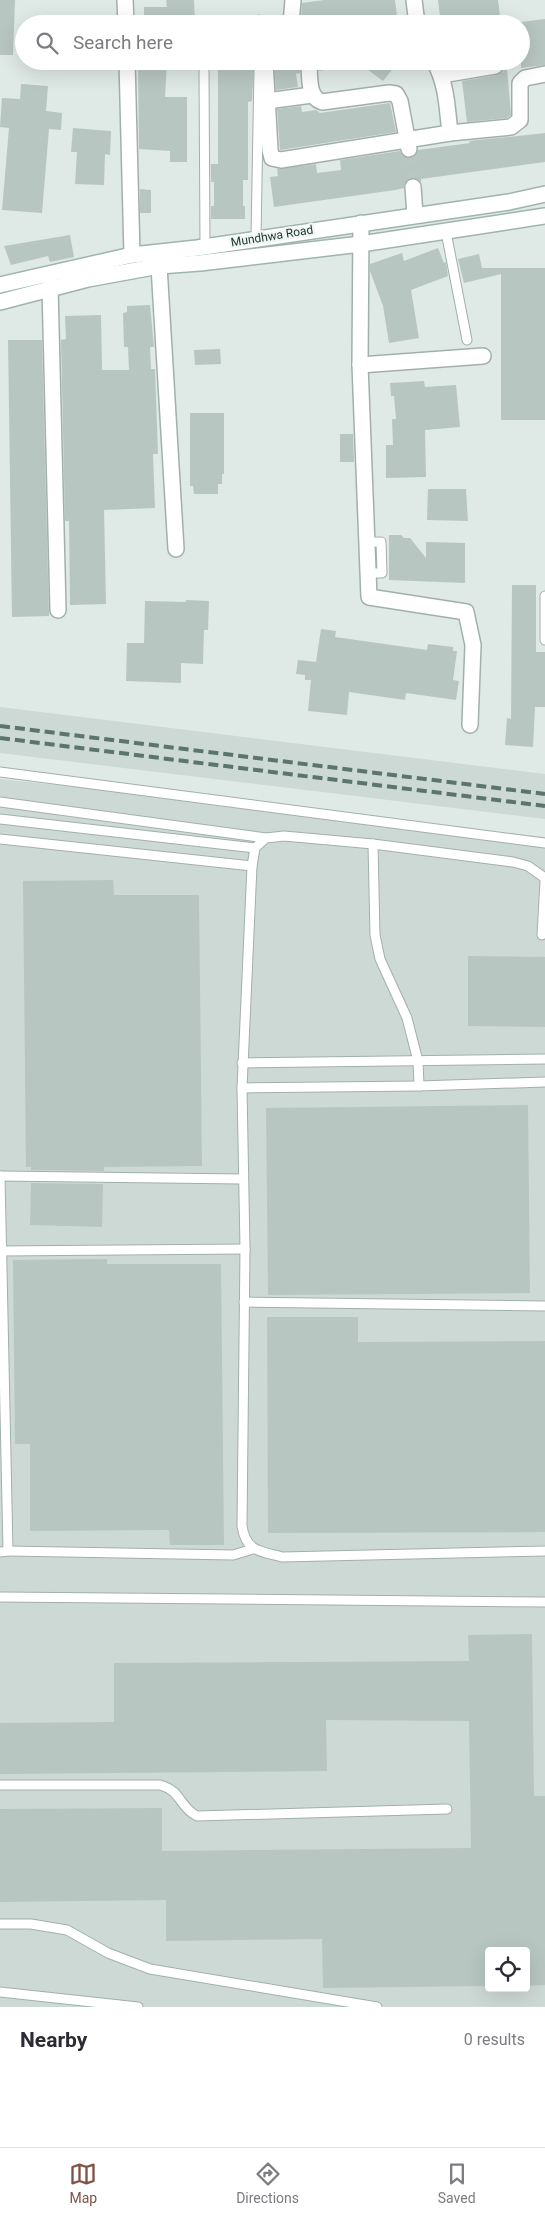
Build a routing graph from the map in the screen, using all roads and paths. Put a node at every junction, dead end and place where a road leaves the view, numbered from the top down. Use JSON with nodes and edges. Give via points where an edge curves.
{"nodes":[{"id":1,"x":125,"y":0,"type":"edge"},
{"id":2,"x":293,"y":0,"type":"edge"},
{"id":3,"x":414,"y":0,"type":"edge"},
{"id":4,"x":126,"y":15,"type":"edge"},
{"id":5,"x":292,"y":15,"type":"edge"},
{"id":6,"x":416,"y":15,"type":"edge"},
{"id":7,"x":127,"y":70,"type":"edge"},
{"id":8,"x":259,"y":70,"type":"edge"},
{"id":9,"x":265,"y":70,"type":"edge"},
{"id":10,"x":310,"y":70,"type":"edge"},
{"id":11,"x":439,"y":70,"type":"edge"},
{"id":12,"x":476,"y":70,"type":"edge"},
{"id":13,"x":204,"y":72,"type":"dead end"},
{"id":14,"x":545,"y":74,"type":"edge"},
{"id":15,"x":442,"y":75,"type":"junction"},
{"id":16,"x":312,"y":95,"type":"junction"},
{"id":17,"x":267,"y":101,"type":"junction"},
{"id":18,"x":450,"y":133,"type":"junction"},
{"id":19,"x":408,"y":144,"type":"junction"},
{"id":20,"x":413,"y":187,"type":"tunnel mouth"},
{"id":21,"x":545,"y":194,"type":"edge"},
{"id":22,"x":415,"y":215,"type":"junction"},
{"id":23,"x":545,"y":216,"type":"edge"},
{"id":24,"x":361,"y":223,"type":"junction"},
{"id":25,"x":446,"y":232,"type":"junction"},
{"id":26,"x":256,"y":238,"type":"junction"},
{"id":27,"x":361,"y":244,"type":"junction"},
{"id":28,"x":206,"y":247,"type":"junction"},
{"id":29,"x":132,"y":255,"type":"junction"},
{"id":30,"x":159,"y":266,"type":"junction"},
{"id":31,"x":0,"y":284,"type":"edge"},
{"id":32,"x":50,"y":287,"type":"junction"},
{"id":33,"x":0,"y":302,"type":"edge"},
{"id":34,"x":467,"y":340,"type":"dead end"},
{"id":35,"x":483,"y":356,"type":"dead end"},
{"id":36,"x":360,"y":365,"type":"junction"},
{"id":37,"x":176,"y":549,"type":"dead end"},
{"id":38,"x":545,"y":596,"type":"edge"},
{"id":39,"x":58,"y":610,"type":"dead end"},
{"id":40,"x":545,"y":640,"type":"edge"},
{"id":41,"x":470,"y":725,"type":"dead end"},
{"id":42,"x":0,"y":772,"type":"edge"},
{"id":43,"x":0,"y":802,"type":"edge"},
{"id":44,"x":0,"y":819,"type":"edge"},
{"id":45,"x":266,"y":838,"type":"junction"},
{"id":46,"x":0,"y":839,"type":"edge"},
{"id":47,"x":545,"y":843,"type":"edge"},
{"id":48,"x":373,"y":844,"type":"junction"},
{"id":49,"x":255,"y":848,"type":"junction"},
{"id":50,"x":252,"y":866,"type":"junction"},
{"id":51,"x":545,"y":879,"type":"edge"},
{"id":52,"x":542,"y":935,"type":"dead end"},
{"id":53,"x":545,"y":1059,"type":"edge"},
{"id":54,"x":418,"y":1061,"type":"junction"},
{"id":55,"x":242,"y":1063,"type":"junction"},
{"id":56,"x":545,"y":1082,"type":"edge"},
{"id":57,"x":419,"y":1086,"type":"junction"},
{"id":58,"x":242,"y":1088,"type":"junction"},
{"id":59,"x":0,"y":1176,"type":"edge"},
{"id":60,"x":242,"y":1179,"type":"junction"},
{"id":61,"x":245,"y":1249,"type":"junction"},
{"id":62,"x":1,"y":1251,"type":"edge"},
{"id":63,"x":244,"y":1302,"type":"junction"},
{"id":64,"x":545,"y":1306,"type":"edge"},
{"id":65,"x":253,"y":1549,"type":"junction"},
{"id":66,"x":545,"y":1551,"type":"edge"},
{"id":67,"x":4,"y":1552,"type":"edge"},
{"id":68,"x":0,"y":1597,"type":"edge"},
{"id":69,"x":545,"y":1602,"type":"edge"},
{"id":70,"x":0,"y":1785,"type":"edge"},
{"id":71,"x":447,"y":1809,"type":"dead end"},
{"id":72,"x":0,"y":1924,"type":"edge"},
{"id":73,"x":0,"y":1992,"type":"edge"},
{"id":74,"x":138,"y":2007,"type":"edge"},
{"id":75,"x":377,"y":2007,"type":"edge"}],
"edges":[{"from":1,"to":4,"type":"street"},
{"from":2,"to":5,"type":"street"},
{"from":3,"to":6,"type":"street"},
{"from":7,"to":29,"type":"street"},
{"from":8,"to":26,"type":"lane"},
{"from":9,"to":17,"type":"street"},
{"from":10,"to":16,"type":"street"},
{"from":11,"to":15,"type":"street"},
{"from":12,"to":15,"type":"street"},
{"from":13,"to":28,"type":"lane"},
{"from":14,"to":18,"type":"street","via":[[525,78],[520,83],[520,120],[511,127]]},
{"from":15,"to":18,"type":"street"},
{"from":16,"to":17,"type":"street"},
{"from":16,"to":19,"type":"street","via":[[322,102],[396,94]]},
{"from":17,"to":19,"type":"street","via":[[272,158],[281,160]]},
{"from":18,"to":19,"type":"street"},
{"from":20,"to":22,"type":"street"},
{"from":21,"to":22,"type":"street","name":"Mundhwa Road"},
{"from":22,"to":24,"type":"street","name":"Mundhwa Road"},
{"from":23,"to":25,"type":"street","name":"Mundhwa Road"},
{"from":24,"to":26,"type":"street","name":"Mundhwa Road"},
{"from":24,"to":27,"type":"street"},
{"from":25,"to":27,"type":"street","name":"Mundhwa Road"},
{"from":25,"to":34,"type":"lane"},
{"from":26,"to":28,"type":"street","name":"Mundhwa Road"},
{"from":27,"to":30,"type":"street","name":"Mundhwa Road"},
{"from":27,"to":36,"type":"street"},
{"from":28,"to":29,"type":"street","name":"Mundhwa Road"},
{"from":29,"to":31,"type":"street","name":"Mundhwa Road"},
{"from":30,"to":32,"type":"street","name":"Mundhwa Road"},
{"from":30,"to":37,"type":"street"},
{"from":32,"to":33,"type":"street","name":"Mundhwa Road"},
{"from":32,"to":39,"type":"street"},
{"from":35,"to":36,"type":"street"},
{"from":36,"to":41,"type":"street","via":[[369,597],[466,612],[473,645]]},
{"from":38,"to":40,"type":"lane"},
{"from":42,"to":47,"type":"lane"},
{"from":43,"to":45,"type":"lane"},
{"from":44,"to":49,"type":"lane"},
{"from":45,"to":48,"type":"lane","via":[[284,836]]},
{"from":45,"to":49,"type":"lane"},
{"from":46,"to":50,"type":"lane"},
{"from":48,"to":51,"type":"lane","via":[[513,862],[528,866]]},
{"from":48,"to":54,"type":"lane","via":[[375,935],[380,959],[407,1018]]},
{"from":49,"to":50,"type":"lane"},
{"from":50,"to":55,"type":"lane"},
{"from":51,"to":52,"type":"lane"},
{"from":53,"to":54,"type":"lane"},
{"from":54,"to":55,"type":"lane"},
{"from":54,"to":57,"type":"lane"},
{"from":55,"to":58,"type":"lane"},
{"from":56,"to":57,"type":"lane"},
{"from":57,"to":58,"type":"lane"},
{"from":58,"to":60,"type":"lane"},
{"from":59,"to":60,"type":"lane"},
{"from":59,"to":62,"type":"lane"},
{"from":60,"to":61,"type":"lane"},
{"from":61,"to":62,"type":"lane"},
{"from":61,"to":63,"type":"lane"},
{"from":62,"to":67,"type":"lane"},
{"from":63,"to":64,"type":"lane"},
{"from":63,"to":65,"type":"lane","via":[[242,1526],[244,1540]]},
{"from":65,"to":66,"type":"lane","via":[[282,1557]]},
{"from":65,"to":67,"type":"lane","via":[[233,1555]]},
{"from":68,"to":69,"type":"lane"},
{"from":70,"to":71,"type":"lane","via":[[160,1785],[171,1788],[187,1811],[197,1816]]},
{"from":72,"to":75,"type":"lane","via":[[31,1924],[67,1930],[108,1953],[150,1969]]},
{"from":73,"to":74,"type":"lane"}]}
